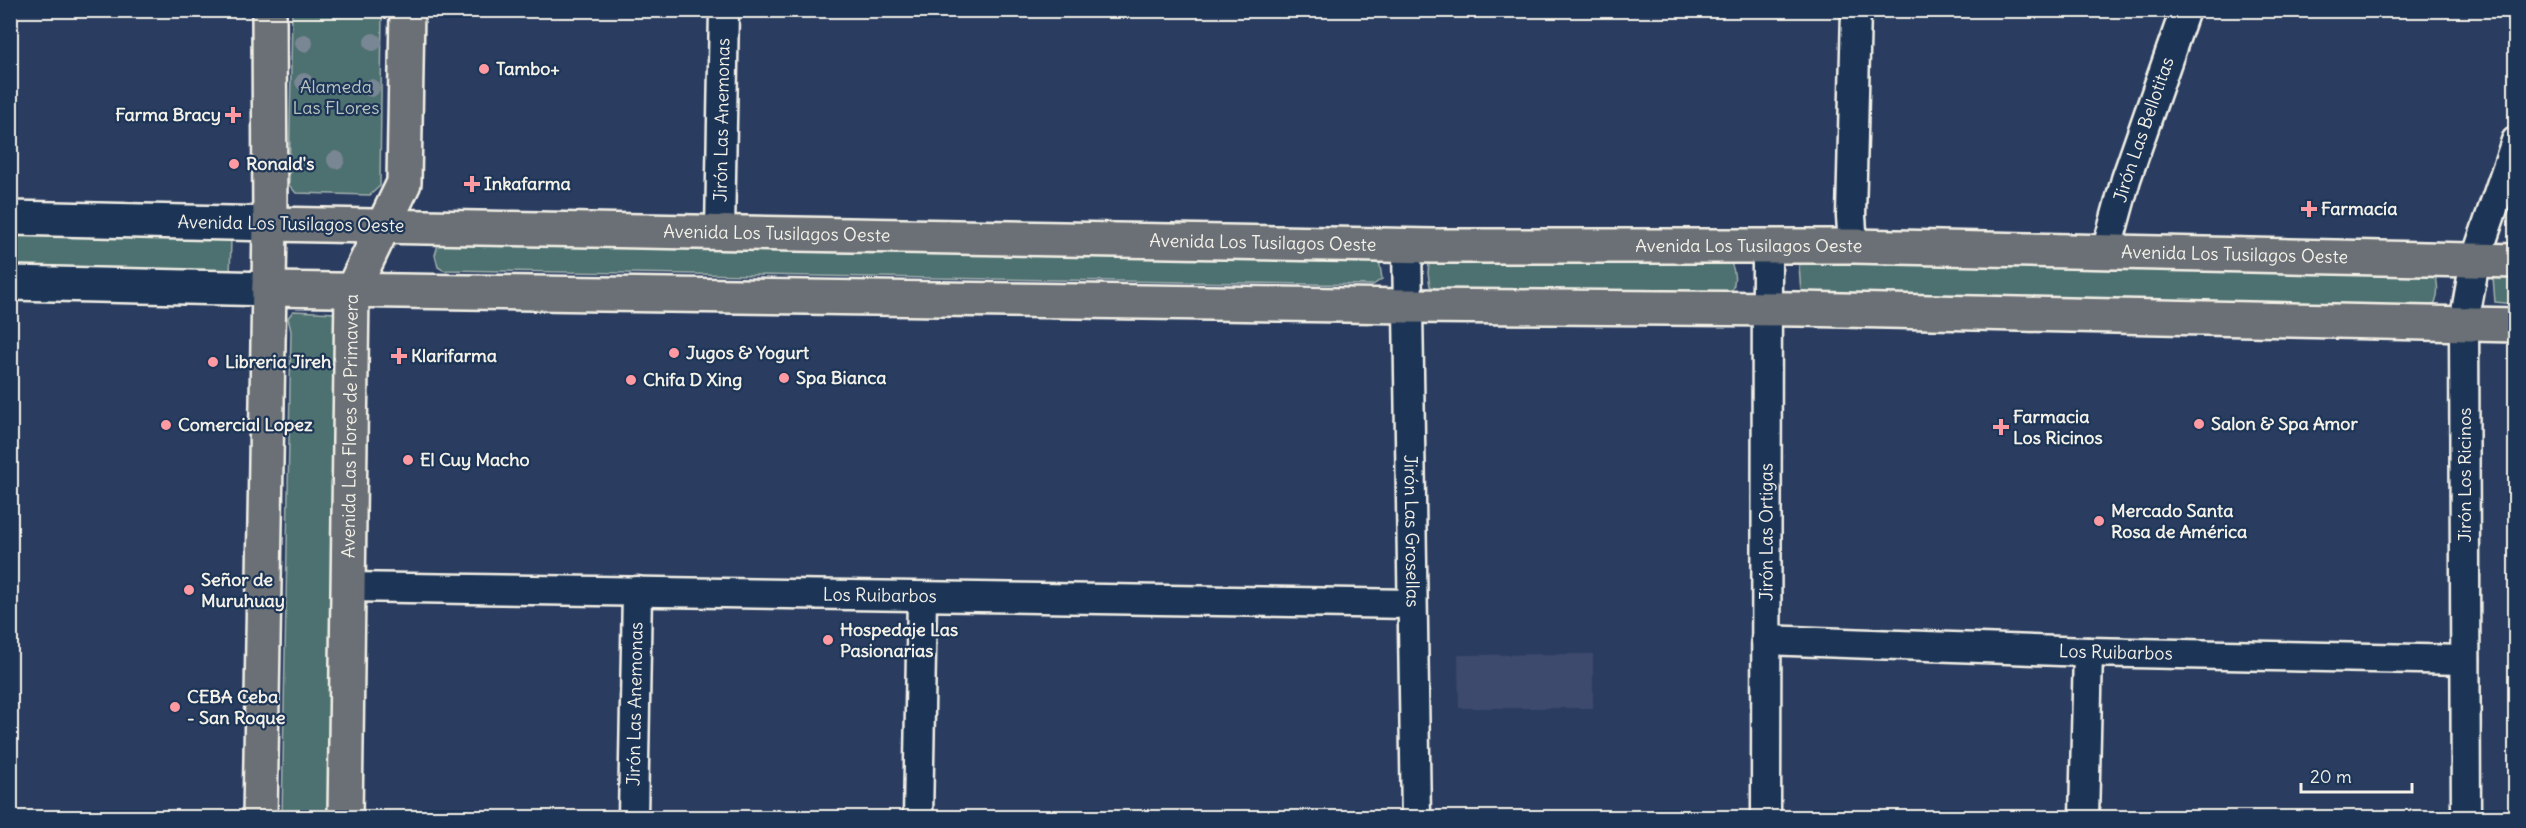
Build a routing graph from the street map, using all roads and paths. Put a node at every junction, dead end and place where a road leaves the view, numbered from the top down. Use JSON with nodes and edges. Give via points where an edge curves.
{"nodes":[{"id":1,"x":269,"y":10,"type":"edge"},
{"id":2,"x":407,"y":10,"type":"edge"},
{"id":3,"x":724,"y":10,"type":"edge"},
{"id":4,"x":1856,"y":10,"type":"edge"},
{"id":5,"x":2185,"y":10,"type":"edge"},
{"id":6,"x":2516,"y":141,"type":"edge"},
{"id":7,"x":10,"y":218,"type":"edge"},
{"id":8,"x":270,"y":224,"type":"junction"},
{"id":9,"x":384,"y":227,"type":"junction"},
{"id":10,"x":720,"y":231,"type":"junction"},
{"id":11,"x":1407,"y":245,"type":"junction"},
{"id":12,"x":1767,"y":246,"type":"junction"},
{"id":13,"x":1852,"y":246,"type":"junction"},
{"id":14,"x":2106,"y":252,"type":"junction"},
{"id":15,"x":2475,"y":261,"type":"junction"},
{"id":16,"x":2516,"y":261,"type":"edge"},
{"id":17,"x":10,"y":283,"type":"edge"},
{"id":18,"x":269,"y":289,"type":"junction"},
{"id":19,"x":352,"y":291,"type":"junction"},
{"id":20,"x":1407,"y":306,"type":"junction"},
{"id":21,"x":1767,"y":308,"type":"junction"},
{"id":22,"x":2464,"y":323,"type":"junction"},
{"id":23,"x":2516,"y":325,"type":"edge"},
{"id":24,"x":348,"y":587,"type":"junction"},
{"id":25,"x":638,"y":591,"type":"junction"},
{"id":26,"x":922,"y":598,"type":"junction"},
{"id":27,"x":1412,"y":604,"type":"junction"},
{"id":28,"x":1766,"y":640,"type":"junction"},
{"id":29,"x":2088,"y":652,"type":"junction"},
{"id":30,"x":2465,"y":660,"type":"junction"},
{"id":31,"x":260,"y":818,"type":"edge"},
{"id":32,"x":345,"y":818,"type":"edge"},
{"id":33,"x":633,"y":818,"type":"edge"},
{"id":34,"x":918,"y":818,"type":"edge"},
{"id":35,"x":1416,"y":818,"type":"edge"},
{"id":36,"x":1766,"y":818,"type":"edge"},
{"id":37,"x":2084,"y":818,"type":"edge"},
{"id":38,"x":2466,"y":818,"type":"edge"}],
"edges":[{"from":1,"to":8,"type":"main road"},
{"from":2,"to":9,"type":"main road","name":"Avenida Las Flores de Primavera","via":[[404,183]]},
{"from":3,"to":10,"type":"street","name":"Jirón Las Anemonas"},
{"from":4,"to":13,"type":"street"},
{"from":5,"to":14,"type":"street","name":"Jirón Las Bellotitas","via":[[2126,179]]},
{"from":6,"to":15,"type":"street","name":"Jirón Los Ricinos"},
{"from":7,"to":8,"type":"street","name":"Avenida Los Tusilagos Oeste"},
{"from":8,"to":9,"type":"main road","name":"Avenida Los Tusilagos Oeste"},
{"from":8,"to":18,"type":"main road"},
{"from":9,"to":10,"type":"main road","name":"Avenida Los Tusilagos Oeste"},
{"from":9,"to":19,"type":"main road","name":"Avenida Las Flores de Primavera"},
{"from":10,"to":11,"type":"main road","name":"Avenida Los Tusilagos Oeste"},
{"from":11,"to":12,"type":"main road","name":"Avenida Los Tusilagos Oeste"},
{"from":11,"to":20,"type":"street","name":"Jirón Las Grosellas"},
{"from":12,"to":13,"type":"main road","name":"Avenida Los Tusilagos Oeste"},
{"from":12,"to":21,"type":"street","name":"Jirón Las Ortigas"},
{"from":13,"to":14,"type":"main road","name":"Avenida Los Tusilagos Oeste"},
{"from":14,"to":15,"type":"main road","name":"Avenida Los Tusilagos Oeste"},
{"from":15,"to":16,"type":"main road","name":"Avenida Los Tusilagos Oeste"},
{"from":15,"to":22,"type":"street","name":"Jirón Los Ricinos"},
{"from":17,"to":18,"type":"street"},
{"from":18,"to":19,"type":"main road"},
{"from":18,"to":31,"type":"main road"},
{"from":19,"to":20,"type":"main road"},
{"from":19,"to":24,"type":"main road","name":"Avenida Las Flores de Primavera"},
{"from":20,"to":21,"type":"main road"},
{"from":20,"to":27,"type":"street","name":"Jirón Las Grosellas"},
{"from":21,"to":22,"type":"main road"},
{"from":21,"to":28,"type":"street","name":"Jirón Las Ortigas"},
{"from":22,"to":23,"type":"main road"},
{"from":22,"to":30,"type":"street","name":"Jirón Los Ricinos"},
{"from":24,"to":25,"type":"street","name":"Los Ruibarbos"},
{"from":24,"to":32,"type":"main road","name":"Avenida Las Flores de Primavera"},
{"from":25,"to":26,"type":"street","name":"Los Ruibarbos"},
{"from":25,"to":33,"type":"street","name":"Jirón Las Anemonas"},
{"from":26,"to":27,"type":"street","name":"Los Ruibarbos"},
{"from":26,"to":34,"type":"street"},
{"from":27,"to":35,"type":"street","name":"Jirón Las Grosellas"},
{"from":28,"to":29,"type":"street","name":"Los Ruibarbos"},
{"from":28,"to":36,"type":"street","name":"Jirón Las Ortigas"},
{"from":29,"to":30,"type":"street","name":"Los Ruibarbos"},
{"from":29,"to":37,"type":"street"},
{"from":30,"to":38,"type":"street","name":"Jirón Los Ricinos"}]}
